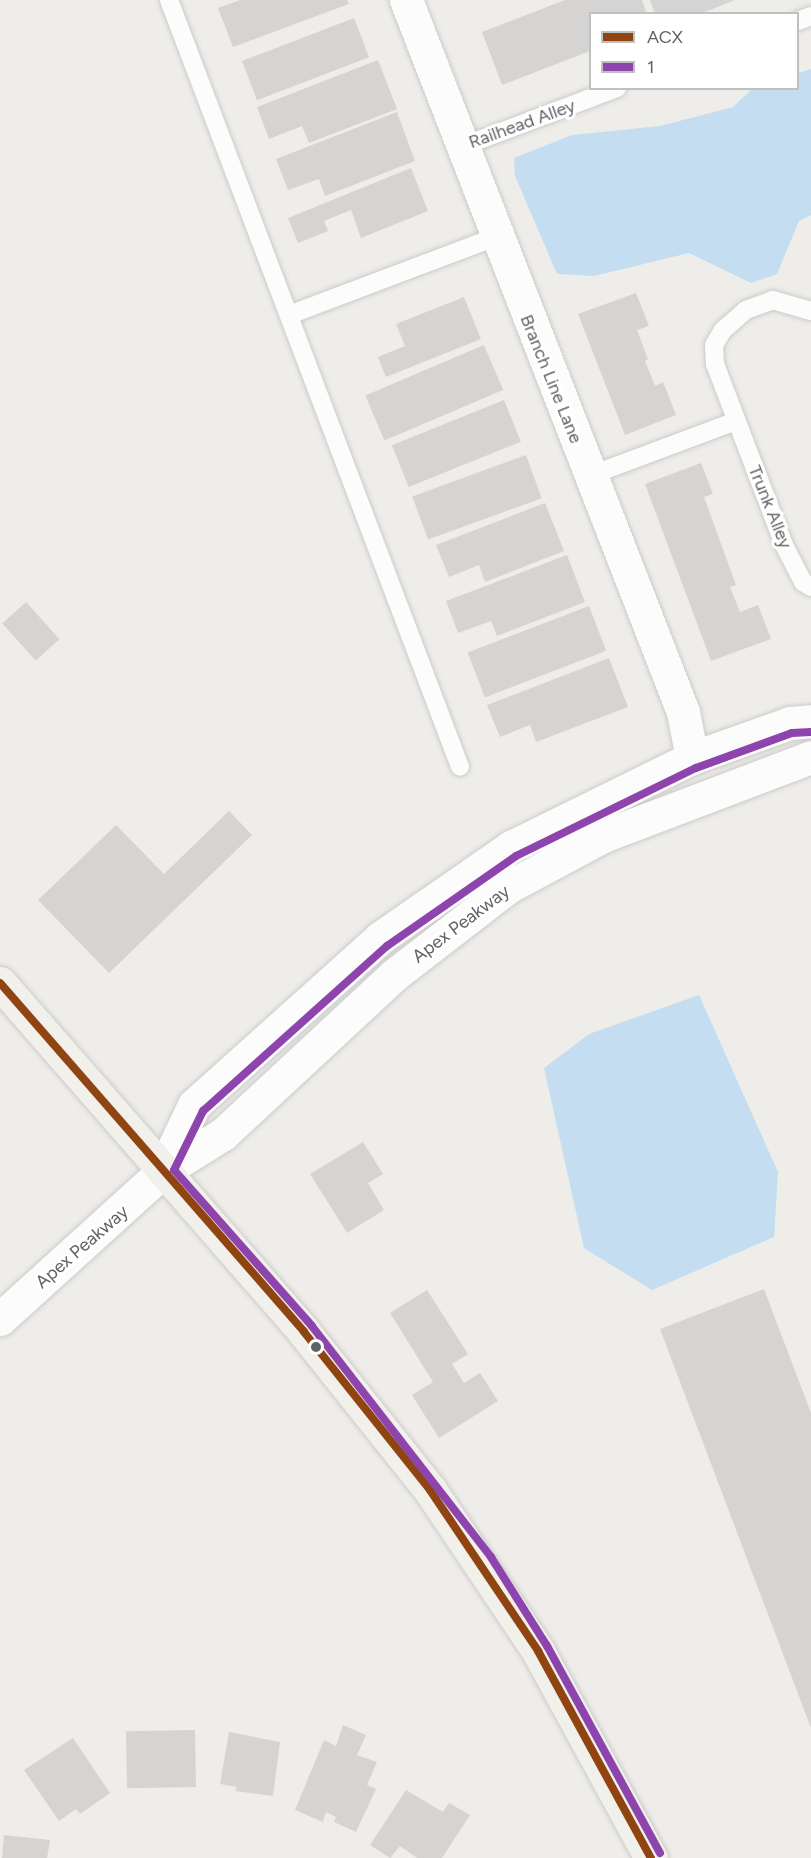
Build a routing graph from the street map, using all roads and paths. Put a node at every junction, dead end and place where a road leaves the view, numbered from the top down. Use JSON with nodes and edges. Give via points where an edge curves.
{"nodes":[{"id":1,"x":169,"y":0,"type":"edge"},
{"id":2,"x":417,"y":3,"type":"edge"},
{"id":3,"x":612,"y":90,"type":"edge"},
{"id":4,"x":460,"y":147,"type":"junction"},
{"id":5,"x":495,"y":237,"type":"junction"},
{"id":6,"x":811,"y":311,"type":"edge"},
{"id":7,"x":289,"y":315,"type":"junction"},
{"id":8,"x":736,"y":421,"type":"junction"},
{"id":9,"x":589,"y":476,"type":"junction"},
{"id":10,"x":811,"y":586,"type":"edge"},
{"id":11,"x":811,"y":721,"type":"edge"},
{"id":12,"x":811,"y":757,"type":"edge"},
{"id":13,"x":692,"y":758,"type":"junction"},
{"id":14,"x":460,"y":767,"type":"dead end"},
{"id":15,"x":0,"y":983,"type":"edge"},
{"id":16,"x":162,"y":1172,"type":"junction"},
{"id":17,"x":0,"y":1319,"type":"edge"},
{"id":18,"x":651,"y":1858,"type":"edge"}],
"edges":[{"from":1,"to":7,"type":"lane"},
{"from":2,"to":4,"type":"main road","name":"Branch Line Lane"},
{"from":3,"to":4,"type":"lane","name":"Railhead Alley"},
{"from":4,"to":5,"type":"main road","name":"Branch Line Lane"},
{"from":5,"to":7,"type":"lane"},
{"from":5,"to":9,"type":"main road","name":"Branch Line Lane"},
{"from":6,"to":8,"type":"lane","name":"Trunk Alley","via":[[772,300],[746,310],[723,330],[714,345],[715,364]]},
{"from":7,"to":14,"type":"lane"},
{"from":8,"to":9,"type":"lane"},
{"from":8,"to":10,"type":"lane","name":"Trunk Alley","via":[[784,545],[803,582]]},
{"from":9,"to":13,"type":"main road","name":"Branch Line Lane","via":[[683,712]]},
{"from":11,"to":13,"type":"main road","name":"Apex Peakway","via":[[790,723]]},
{"from":12,"to":16,"type":"main road","name":"Apex Peakway","via":[[603,836],[508,887],[394,975],[223,1134]]},
{"from":13,"to":16,"type":"main road","name":"Apex Peakway","via":[[511,847],[380,938],[194,1105]]},
{"from":15,"to":16,"type":"main road"},
{"from":16,"to":17,"type":"main road","name":"Apex Peakway"},
{"from":16,"to":18,"type":"main road","via":[[304,1332],[483,1563],[538,1651]]}]}
